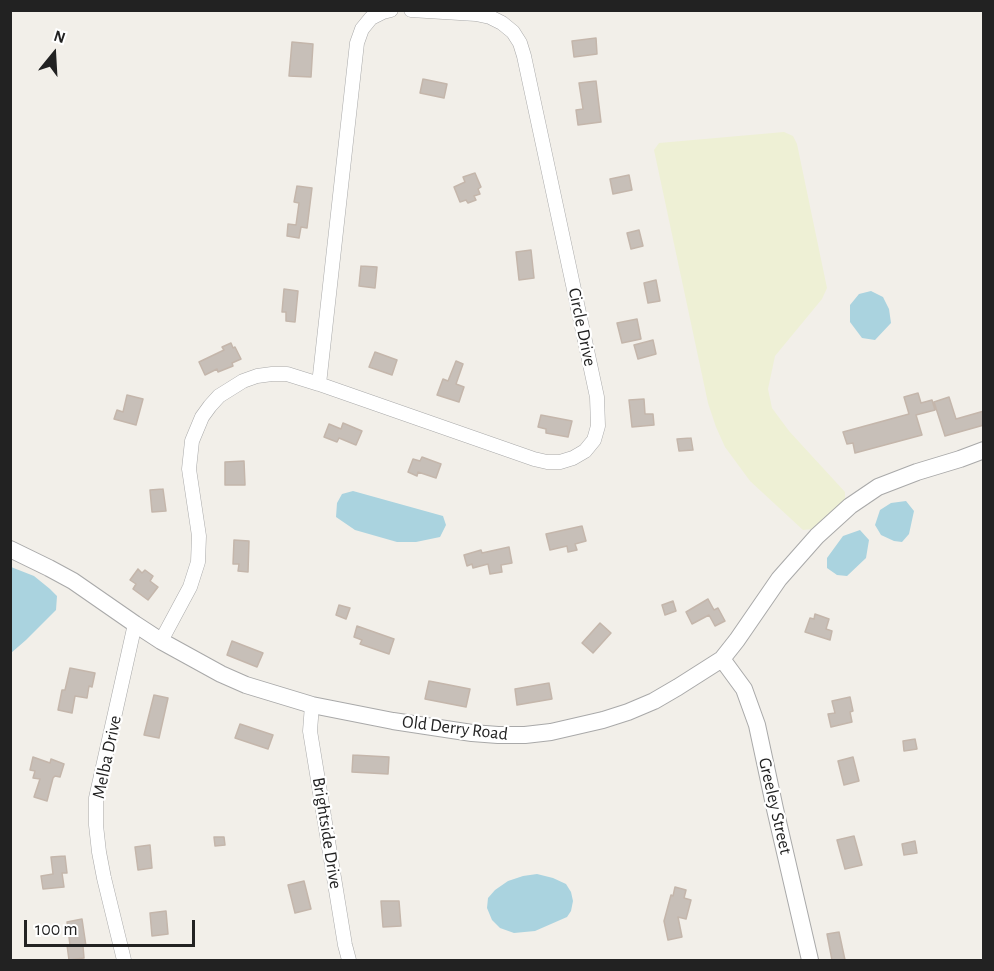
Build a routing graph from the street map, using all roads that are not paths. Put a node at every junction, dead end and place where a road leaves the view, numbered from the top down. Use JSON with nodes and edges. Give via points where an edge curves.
{"nodes":[{"id":1,"x":391,"y":10,"type":"edge"},
{"id":2,"x":411,"y":10,"type":"edge"},
{"id":3,"x":319,"y":384,"type":"junction"},
{"id":4,"x":984,"y":450,"type":"edge"},
{"id":5,"x":10,"y":549,"type":"edge"},
{"id":6,"x":135,"y":624,"type":"junction"},
{"id":7,"x":161,"y":640,"type":"junction"},
{"id":8,"x":722,"y":658,"type":"junction"},
{"id":9,"x":312,"y":705,"type":"junction"},
{"id":10,"x":124,"y":960,"type":"edge"},
{"id":11,"x":349,"y":960,"type":"edge"},
{"id":12,"x":810,"y":960,"type":"edge"}],
"edges":[{"from":1,"to":3,"type":"street","via":[[371,18],[357,43]]},
{"from":2,"to":3,"type":"street","name":"Circle Drive","via":[[490,17],[513,32],[520,44],[597,397],[598,426],[585,451],[560,462],[547,462]]},
{"from":3,"to":7,"type":"street","name":"Circle Drive","via":[[287,374],[257,376],[219,396],[202,417],[192,441],[189,469],[199,536],[198,562],[190,588]]},
{"from":4,"to":8,"type":"street","name":"Old Derry Road","via":[[878,487],[850,506],[779,579]]},
{"from":5,"to":6,"type":"street","name":"Old Derry Road","via":[[73,581]]},
{"from":6,"to":7,"type":"street","name":"Old Derry Road"},
{"from":6,"to":10,"type":"street","name":"Melba Drive","via":[[96,798],[104,879]]},
{"from":7,"to":9,"type":"street","name":"Old Derry Road","via":[[246,685]]},
{"from":8,"to":9,"type":"street","name":"Old Derry Road","via":[[654,701],[586,725],[551,732],[472,733]]},
{"from":8,"to":12,"type":"street","name":"Greeley Street","via":[[744,688],[757,725]]},
{"from":9,"to":11,"type":"street","name":"Brightside Drive","via":[[310,731]]}]}
